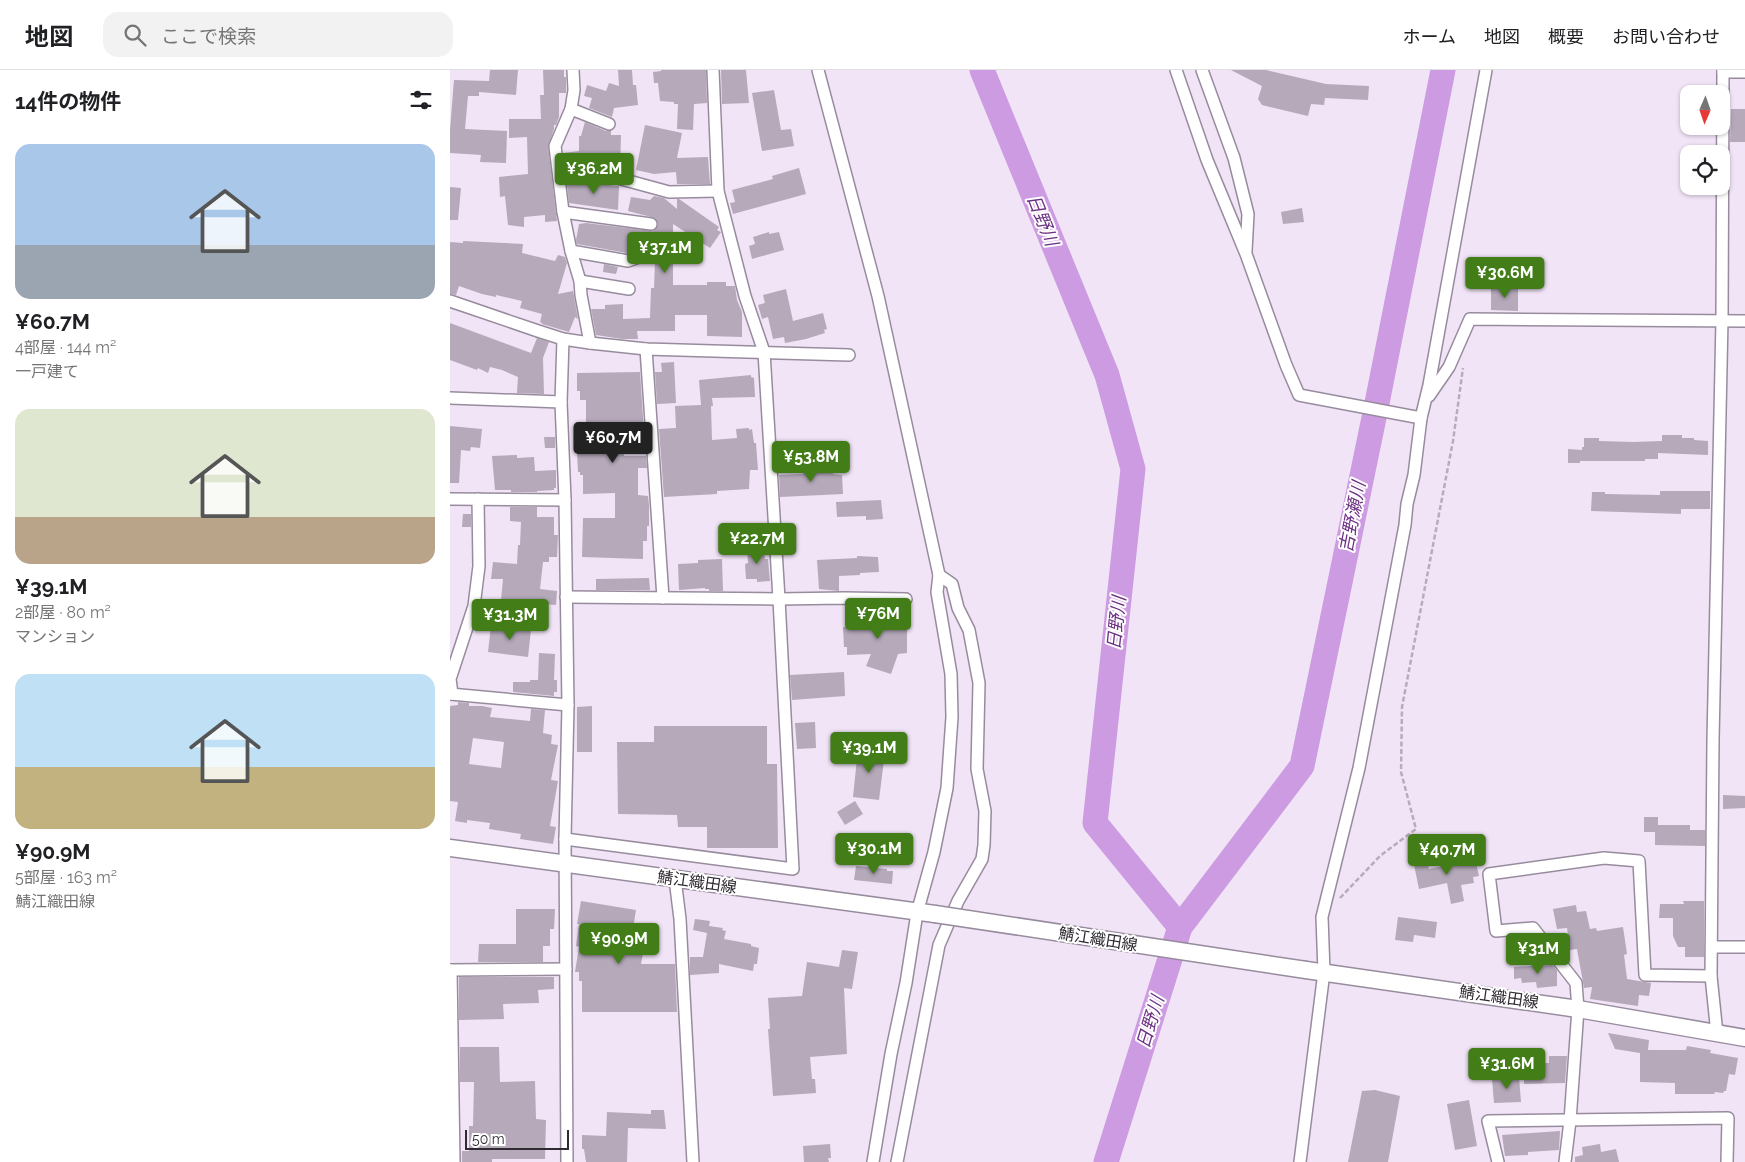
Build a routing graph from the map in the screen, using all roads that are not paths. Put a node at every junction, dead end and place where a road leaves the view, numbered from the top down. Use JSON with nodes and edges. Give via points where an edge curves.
{"nodes":[{"id":1,"x":573,"y":70,"type":"edge"},
{"id":2,"x":714,"y":70,"type":"edge"},
{"id":3,"x":818,"y":70,"type":"edge"},
{"id":4,"x":1176,"y":70,"type":"edge"},
{"id":5,"x":1202,"y":70,"type":"edge"},
{"id":6,"x":1486,"y":70,"type":"edge"},
{"id":7,"x":1723,"y":71,"type":"edge"},
{"id":8,"x":1745,"y":72,"type":"edge"},
{"id":9,"x":571,"y":109,"type":"junction"},
{"id":10,"x":609,"y":124,"type":"dead end"},
{"id":11,"x":559,"y":178,"type":"junction"},
{"id":12,"x":718,"y":191,"type":"junction"},
{"id":13,"x":563,"y":212,"type":"junction"},
{"id":14,"x":652,"y":224,"type":"dead end"},
{"id":15,"x":653,"y":242,"type":"dead end"},
{"id":16,"x":571,"y":251,"type":"junction"},
{"id":17,"x":1246,"y":254,"type":"junction"},
{"id":18,"x":580,"y":281,"type":"junction"},
{"id":19,"x":629,"y":289,"type":"dead end"},
{"id":20,"x":450,"y":301,"type":"edge"},
{"id":21,"x":1722,"y":320,"type":"junction"},
{"id":22,"x":1745,"y":321,"type":"edge"},
{"id":23,"x":563,"y":339,"type":"junction"},
{"id":24,"x":590,"y":344,"type":"junction"},
{"id":25,"x":646,"y":349,"type":"junction"},
{"id":26,"x":764,"y":352,"type":"junction"},
{"id":27,"x":849,"y":355,"type":"dead end"},
{"id":28,"x":450,"y":398,"type":"edge"},
{"id":29,"x":1426,"y":399,"type":"junction"},
{"id":30,"x":561,"y":402,"type":"junction"},
{"id":31,"x":1421,"y":418,"type":"junction"},
{"id":32,"x":450,"y":499,"type":"edge"},
{"id":33,"x":478,"y":499,"type":"junction"},
{"id":34,"x":564,"y":500,"type":"junction"},
{"id":35,"x":938,"y":574,"type":"junction"},
{"id":36,"x":566,"y":597,"type":"junction"},
{"id":37,"x":663,"y":598,"type":"junction"},
{"id":38,"x":779,"y":599,"type":"junction"},
{"id":39,"x":906,"y":599,"type":"dead end"},
{"id":40,"x":451,"y":694,"type":"edge"},
{"id":41,"x":568,"y":705,"type":"junction"},
{"id":42,"x":565,"y":839,"type":"junction"},
{"id":43,"x":450,"y":848,"type":"edge"},
{"id":44,"x":565,"y":865,"type":"junction"},
{"id":45,"x":675,"y":879,"type":"junction"},
{"id":46,"x":917,"y":913,"type":"junction"},
{"id":47,"x":1712,"y":947,"type":"junction"},
{"id":48,"x":1745,"y":947,"type":"edge"},
{"id":49,"x":566,"y":968,"type":"junction"},
{"id":50,"x":451,"y":970,"type":"edge"},
{"id":51,"x":1324,"y":972,"type":"junction"},
{"id":52,"x":1711,"y":976,"type":"junction"},
{"id":53,"x":1578,"y":1009,"type":"junction"},
{"id":54,"x":1717,"y":1034,"type":"junction"},
{"id":55,"x":1745,"y":1038,"type":"edge"},
{"id":56,"x":1570,"y":1121,"type":"junction"},
{"id":57,"x":454,"y":1162,"type":"edge"},
{"id":58,"x":567,"y":1162,"type":"edge"},
{"id":59,"x":693,"y":1162,"type":"edge"},
{"id":60,"x":873,"y":1162,"type":"edge"},
{"id":61,"x":897,"y":1162,"type":"edge"},
{"id":62,"x":1300,"y":1162,"type":"edge"},
{"id":63,"x":1498,"y":1162,"type":"edge"},
{"id":64,"x":1565,"y":1162,"type":"edge"},
{"id":65,"x":1727,"y":1162,"type":"edge"}],
"edges":[{"from":1,"to":9,"type":"street"},
{"from":2,"to":12,"type":"street"},
{"from":3,"to":35,"type":"street","via":[[878,296]]},
{"from":4,"to":17,"type":"street","via":[[1207,160]]},
{"from":5,"to":17,"type":"street","via":[[1234,158],[1248,214]]},
{"from":6,"to":29,"type":"street"},
{"from":7,"to":8,"type":"street"},
{"from":7,"to":21,"type":"street"},
{"from":9,"to":10,"type":"street"},
{"from":9,"to":11,"type":"street","via":[[555,146]]},
{"from":11,"to":12,"type":"street","via":[[585,175],[614,177],[669,192]]},
{"from":11,"to":13,"type":"street"},
{"from":12,"to":26,"type":"street","via":[[745,296]]},
{"from":13,"to":14,"type":"street"},
{"from":13,"to":16,"type":"street"},
{"from":15,"to":16,"type":"street","via":[[647,254],[628,261]]},
{"from":16,"to":18,"type":"street"},
{"from":17,"to":31,"type":"street","via":[[1299,395]]},
{"from":18,"to":19,"type":"street"},
{"from":18,"to":24,"type":"street"},
{"from":20,"to":23,"type":"street"},
{"from":21,"to":22,"type":"street"},
{"from":21,"to":29,"type":"street","via":[[1470,319],[1449,368]]},
{"from":21,"to":47,"type":"street"},
{"from":23,"to":24,"type":"street"},
{"from":23,"to":30,"type":"street"},
{"from":24,"to":25,"type":"street"},
{"from":25,"to":26,"type":"street"},
{"from":25,"to":37,"type":"street"},
{"from":26,"to":27,"type":"street"},
{"from":26,"to":38,"type":"street"},
{"from":28,"to":30,"type":"street"},
{"from":29,"to":31,"type":"street"},
{"from":30,"to":34,"type":"street"},
{"from":31,"to":51,"type":"street","via":[[1405,526],[1359,768],[1322,917]]},
{"from":32,"to":33,"type":"street"},
{"from":33,"to":34,"type":"street"},
{"from":33,"to":40,"type":"street","via":[[479,566],[474,606],[450,679]]},
{"from":34,"to":36,"type":"street"},
{"from":35,"to":46,"type":"street","via":[[937,592],[951,674],[952,717],[944,810]]},
{"from":35,"to":61,"type":"street","via":[[952,584],[958,608],[969,630],[979,683],[977,769],[985,811],[984,845],[982,859],[958,901],[940,945]]},
{"from":36,"to":37,"type":"street"},
{"from":36,"to":41,"type":"street"},
{"from":37,"to":38,"type":"street"},
{"from":38,"to":39,"type":"street"},
{"from":38,"to":42,"type":"street","via":[[793,869]]},
{"from":40,"to":41,"type":"street"},
{"from":41,"to":42,"type":"street"},
{"from":42,"to":44,"type":"street"},
{"from":43,"to":44,"type":"main road","name":"鯖江織田線"},
{"from":44,"to":45,"type":"main road","name":"鯖江織田線"},
{"from":44,"to":49,"type":"street"},
{"from":45,"to":46,"type":"main road","name":"鯖江織田線"},
{"from":45,"to":59,"type":"street"},
{"from":46,"to":51,"type":"main road","name":"鯖江織田線","bridge":true},
{"from":46,"to":60,"type":"street"},
{"from":47,"to":48,"type":"street"},
{"from":47,"to":52,"type":"street"},
{"from":49,"to":50,"type":"street"},
{"from":49,"to":58,"type":"street"},
{"from":50,"to":57,"type":"street"},
{"from":51,"to":53,"type":"main road","name":"鯖江織田線"},
{"from":51,"to":62,"type":"street"},
{"from":52,"to":53,"type":"street","via":[[1645,975],[1639,861],[1604,858],[1489,874],[1496,931],[1533,928],[1576,983]]},
{"from":52,"to":54,"type":"street"},
{"from":53,"to":54,"type":"main road","name":"鯖江織田線"},
{"from":53,"to":56,"type":"street"},
{"from":54,"to":55,"type":"main road","name":"鯖江織田線"},
{"from":56,"to":63,"type":"street","via":[[1488,1121]]},
{"from":56,"to":64,"type":"street"},
{"from":56,"to":65,"type":"street","via":[[1728,1118]]}]}
